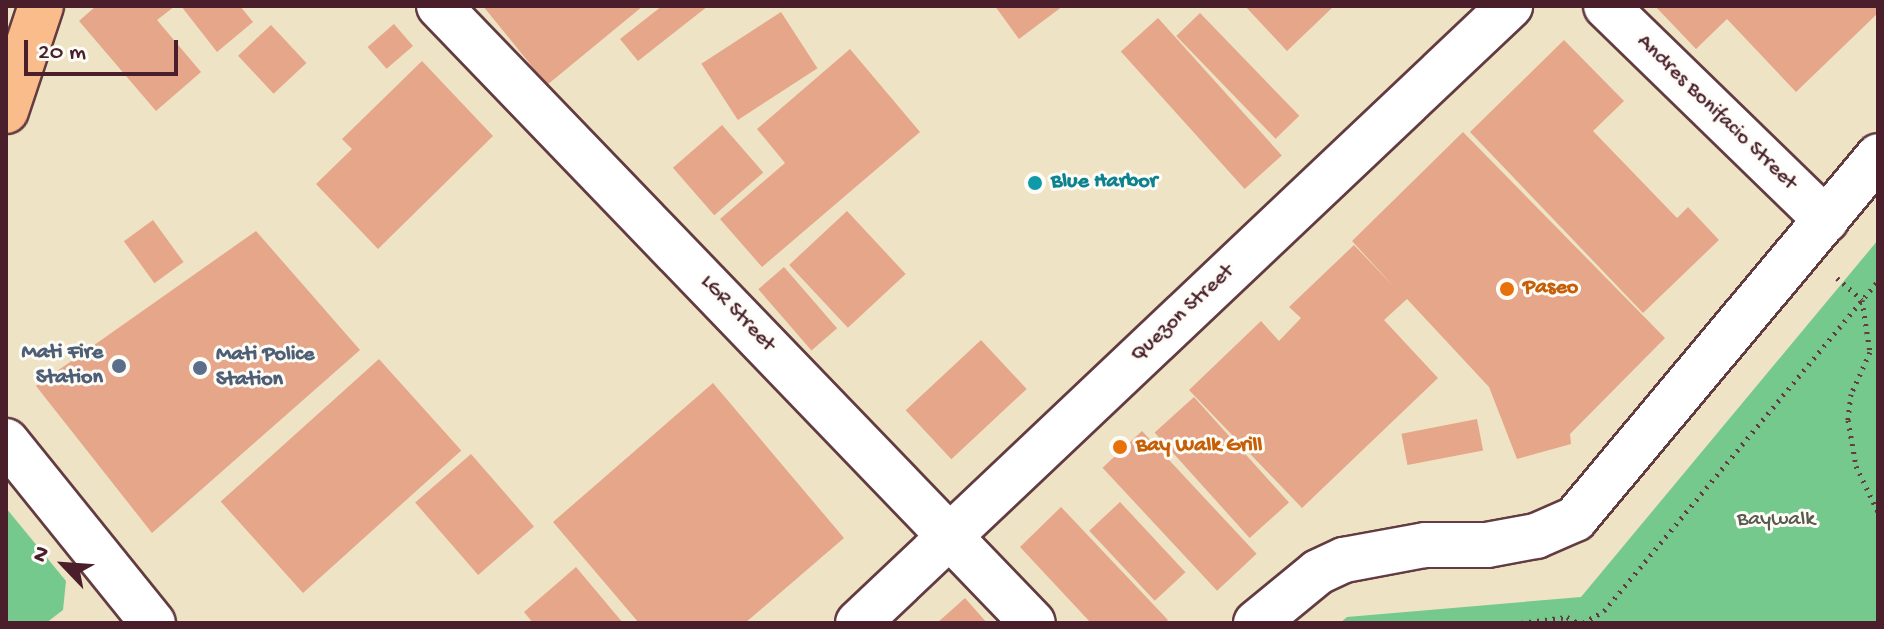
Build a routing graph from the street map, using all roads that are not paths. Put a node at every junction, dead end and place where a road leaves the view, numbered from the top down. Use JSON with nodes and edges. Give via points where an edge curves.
{"nodes":[{"id":1,"x":41,"y":6,"type":"edge"},
{"id":2,"x":439,"y":6,"type":"edge"},
{"id":3,"x":1510,"y":6,"type":"edge"},
{"id":4,"x":1606,"y":6,"type":"edge"},
{"id":5,"x":6,"y":111,"type":"edge"},
{"id":6,"x":1878,"y":156,"type":"edge"},
{"id":7,"x":1826,"y":220,"type":"junction"},
{"id":8,"x":6,"y":441,"type":"edge"},
{"id":9,"x":949,"y":534,"type":"junction"},
{"id":10,"x":133,"y":616,"type":"edge"},
{"id":11,"x":858,"y":623,"type":"edge"},
{"id":12,"x":1033,"y":623,"type":"edge"},
{"id":13,"x":1256,"y":623,"type":"edge"}],
"edges":[{"from":1,"to":5,"type":"main road"},
{"from":2,"to":9,"type":"street","name":"LGR Street"},
{"from":3,"to":9,"type":"street","name":"Quezon Street"},
{"from":4,"to":7,"type":"street","name":"Andres Bonifacio Street"},
{"from":6,"to":7,"type":"street"},
{"from":7,"to":13,"type":"street","via":[[1575,519],[1536,536],[1487,545],[1425,545],[1344,560],[1318,572]]},
{"from":8,"to":10,"type":"street"},
{"from":9,"to":11,"type":"street","name":"Quezon Street"},
{"from":9,"to":12,"type":"street","name":"LGR Street"}]}
